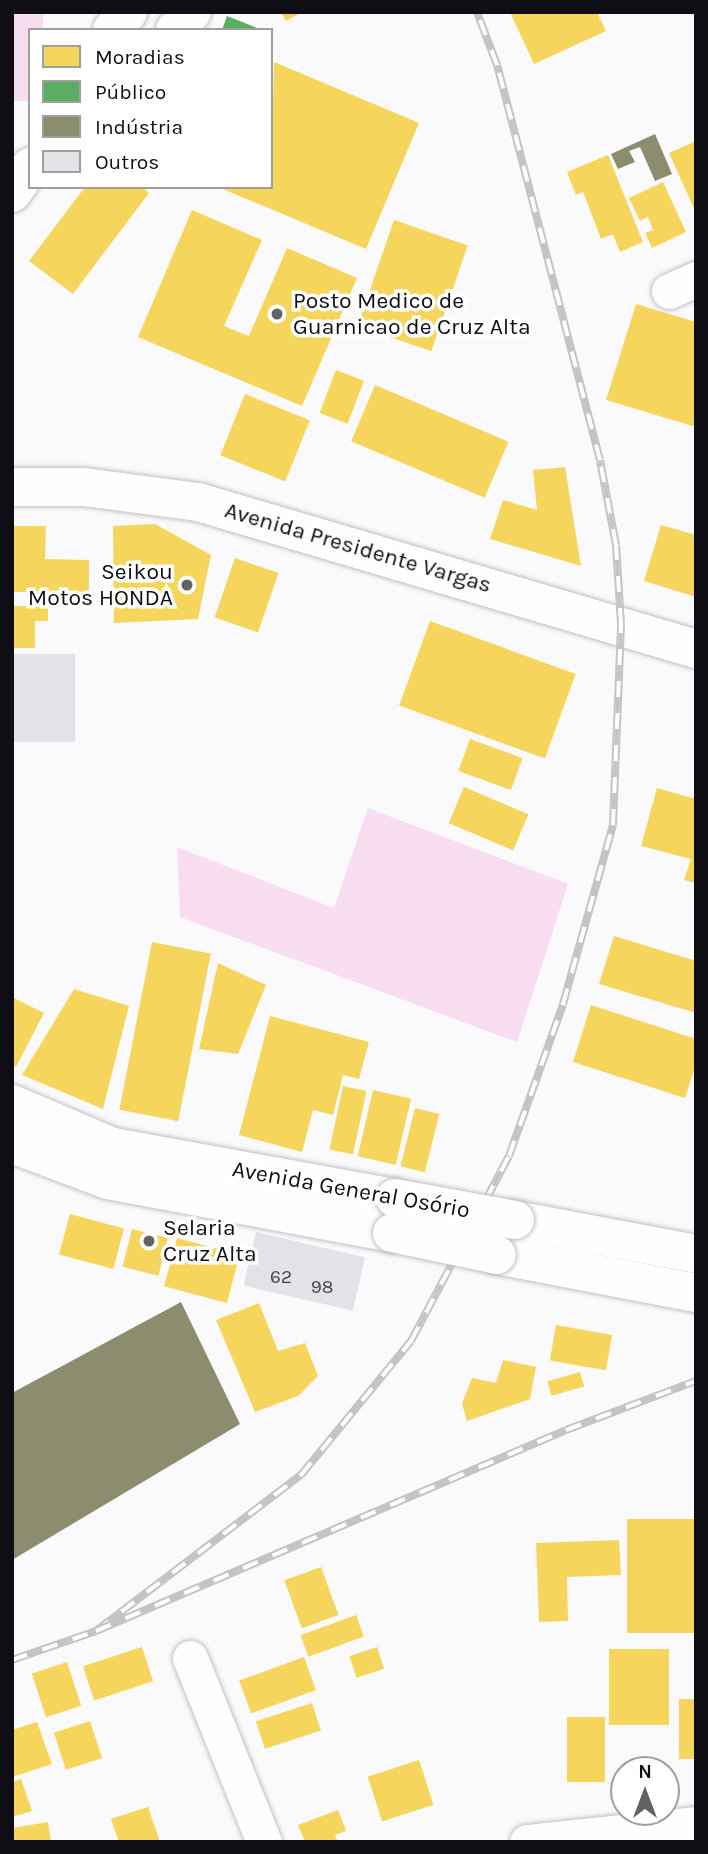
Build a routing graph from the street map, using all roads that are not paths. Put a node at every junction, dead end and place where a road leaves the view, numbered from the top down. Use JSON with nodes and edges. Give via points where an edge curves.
{"nodes":[{"id":1,"x":128,"y":12,"type":"edge"},
{"id":2,"x":192,"y":12,"type":"edge"},
{"id":3,"x":114,"y":28,"type":"edge"},
{"id":4,"x":177,"y":28,"type":"edge"},
{"id":5,"x":28,"y":170,"type":"edge"},
{"id":6,"x":12,"y":193,"type":"edge"},
{"id":7,"x":12,"y":487,"type":"edge"},
{"id":8,"x":696,"y":649,"type":"edge"},
{"id":9,"x":12,"y":1104,"type":"edge"},
{"id":10,"x":12,"y":1144,"type":"edge"},
{"id":11,"x":241,"y":1188,"type":"junction"},
{"id":12,"x":393,"y":1216,"type":"junction"},
{"id":13,"x":696,"y":1254,"type":"edge"},
{"id":14,"x":696,"y":1293,"type":"edge"},
{"id":15,"x":190,"y":1658,"type":"dead end"},
{"id":16,"x":696,"y":1824,"type":"edge"},
{"id":17,"x":264,"y":1842,"type":"edge"},
{"id":18,"x":527,"y":1842,"type":"edge"}],
"edges":[{"from":1,"to":3,"type":"main road"},
{"from":2,"to":4,"type":"main road"},
{"from":5,"to":6,"type":"main road"},
{"from":7,"to":8,"type":"main road","name":"Avenida Presidente Vargas","via":[[84,487],[198,502]]},
{"from":9,"to":11,"type":"main road","name":"Avenida General Osório","via":[[113,1147]]},
{"from":10,"to":11,"type":"main road","name":"Avenida General Osório","via":[[108,1180]]},
{"from":11,"to":12,"type":"main road","name":"Avenida General Osório"},
{"from":12,"to":13,"type":"main road","name":"Avenida General Osório","bridge":true,"via":[[515,1220]]},
{"from":12,"to":14,"type":"main road","name":"Avenida General Osório","bridge":true,"via":[[497,1255]]},
{"from":15,"to":17,"type":"street"},
{"from":16,"to":18,"type":"street"}]}
